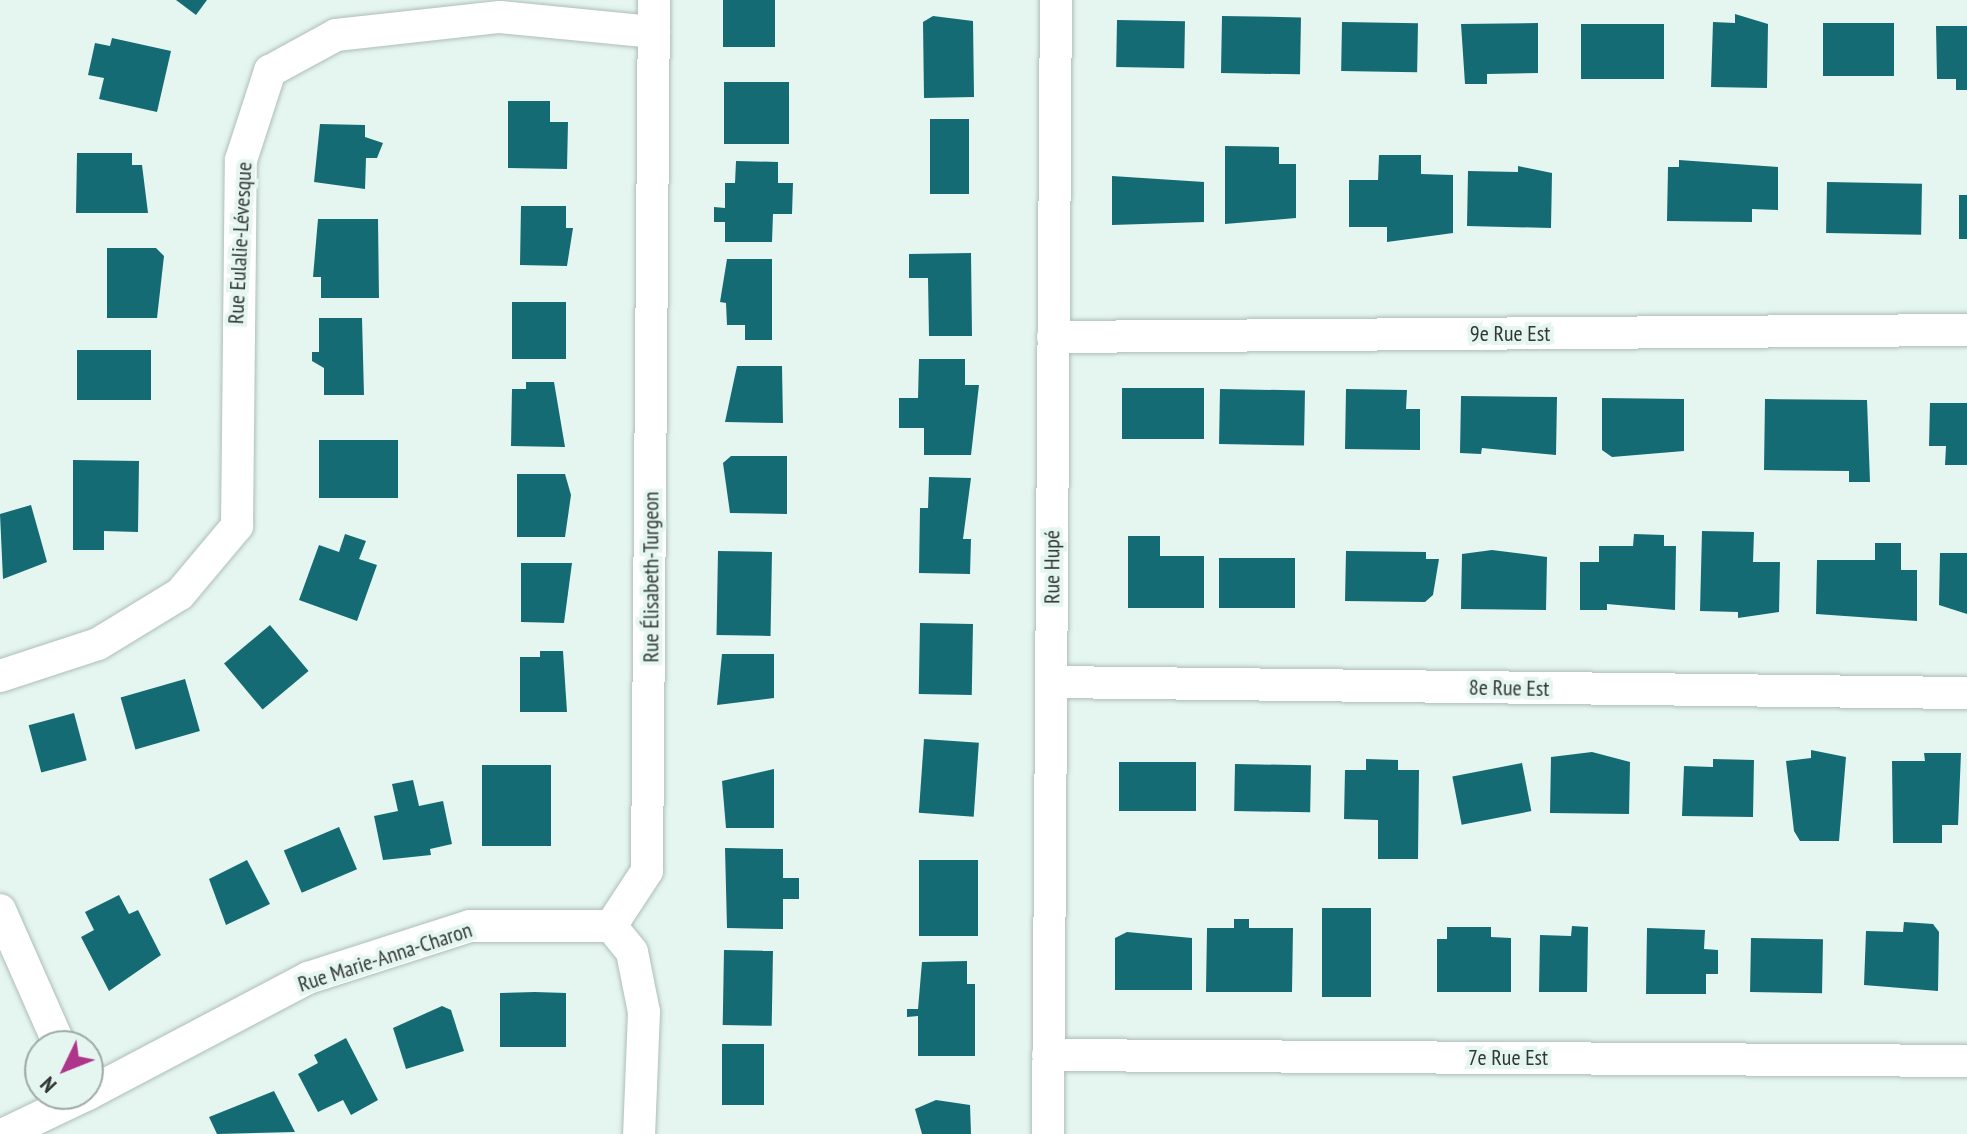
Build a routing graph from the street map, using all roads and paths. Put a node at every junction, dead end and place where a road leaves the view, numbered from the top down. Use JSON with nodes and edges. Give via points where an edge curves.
{"nodes":[{"id":1,"x":1056,"y":0,"type":"edge"},
{"id":2,"x":654,"y":16,"type":"edge"},
{"id":3,"x":1967,"y":330,"type":"edge"},
{"id":4,"x":1053,"y":337,"type":"junction"},
{"id":5,"x":0,"y":676,"type":"edge"},
{"id":6,"x":1051,"y":682,"type":"junction"},
{"id":7,"x":1967,"y":693,"type":"edge"},
{"id":8,"x":0,"y":910,"type":"edge"},
{"id":9,"x":611,"y":926,"type":"junction"},
{"id":10,"x":53,"y":1030,"type":"edge"},
{"id":11,"x":1048,"y":1055,"type":"junction"},
{"id":12,"x":1967,"y":1061,"type":"edge"},
{"id":13,"x":104,"y":1085,"type":"edge"},
{"id":14,"x":54,"y":1110,"type":"edge"},
{"id":15,"x":4,"y":1134,"type":"edge"},
{"id":16,"x":639,"y":1134,"type":"edge"},
{"id":17,"x":1048,"y":1134,"type":"edge"}],
"edges":[{"from":1,"to":4,"type":"street","name":"Rue Hupé"},
{"from":2,"to":5,"type":"street","name":"Rue Eulalie-Lévesque","via":[[500,17],[336,35],[270,71],[241,160],[237,526],[180,594],[98,644]]},
{"from":2,"to":9,"type":"street","name":"Rue Élisabeth-Turgeon","via":[[647,871]]},
{"from":3,"to":4,"type":"street","name":"9e Rue Est"},
{"from":4,"to":6,"type":"street","name":"Rue Hupé"},
{"from":6,"to":7,"type":"street","name":"8e Rue Est"},
{"from":6,"to":11,"type":"street","name":"Rue Hupé"},
{"from":8,"to":10,"type":"street"},
{"from":9,"to":13,"type":"street","name":"Rue Marie-Anna-Charon","via":[[485,925],[441,935],[308,978]]},
{"from":9,"to":16,"type":"street","via":[[632,952],[644,1012]]},
{"from":11,"to":12,"type":"street","name":"7e Rue Est"},
{"from":11,"to":17,"type":"street","name":"Rue Hupé"},
{"from":14,"to":15,"type":"street","name":"Rue Marie-Anna-Charon"}]}
